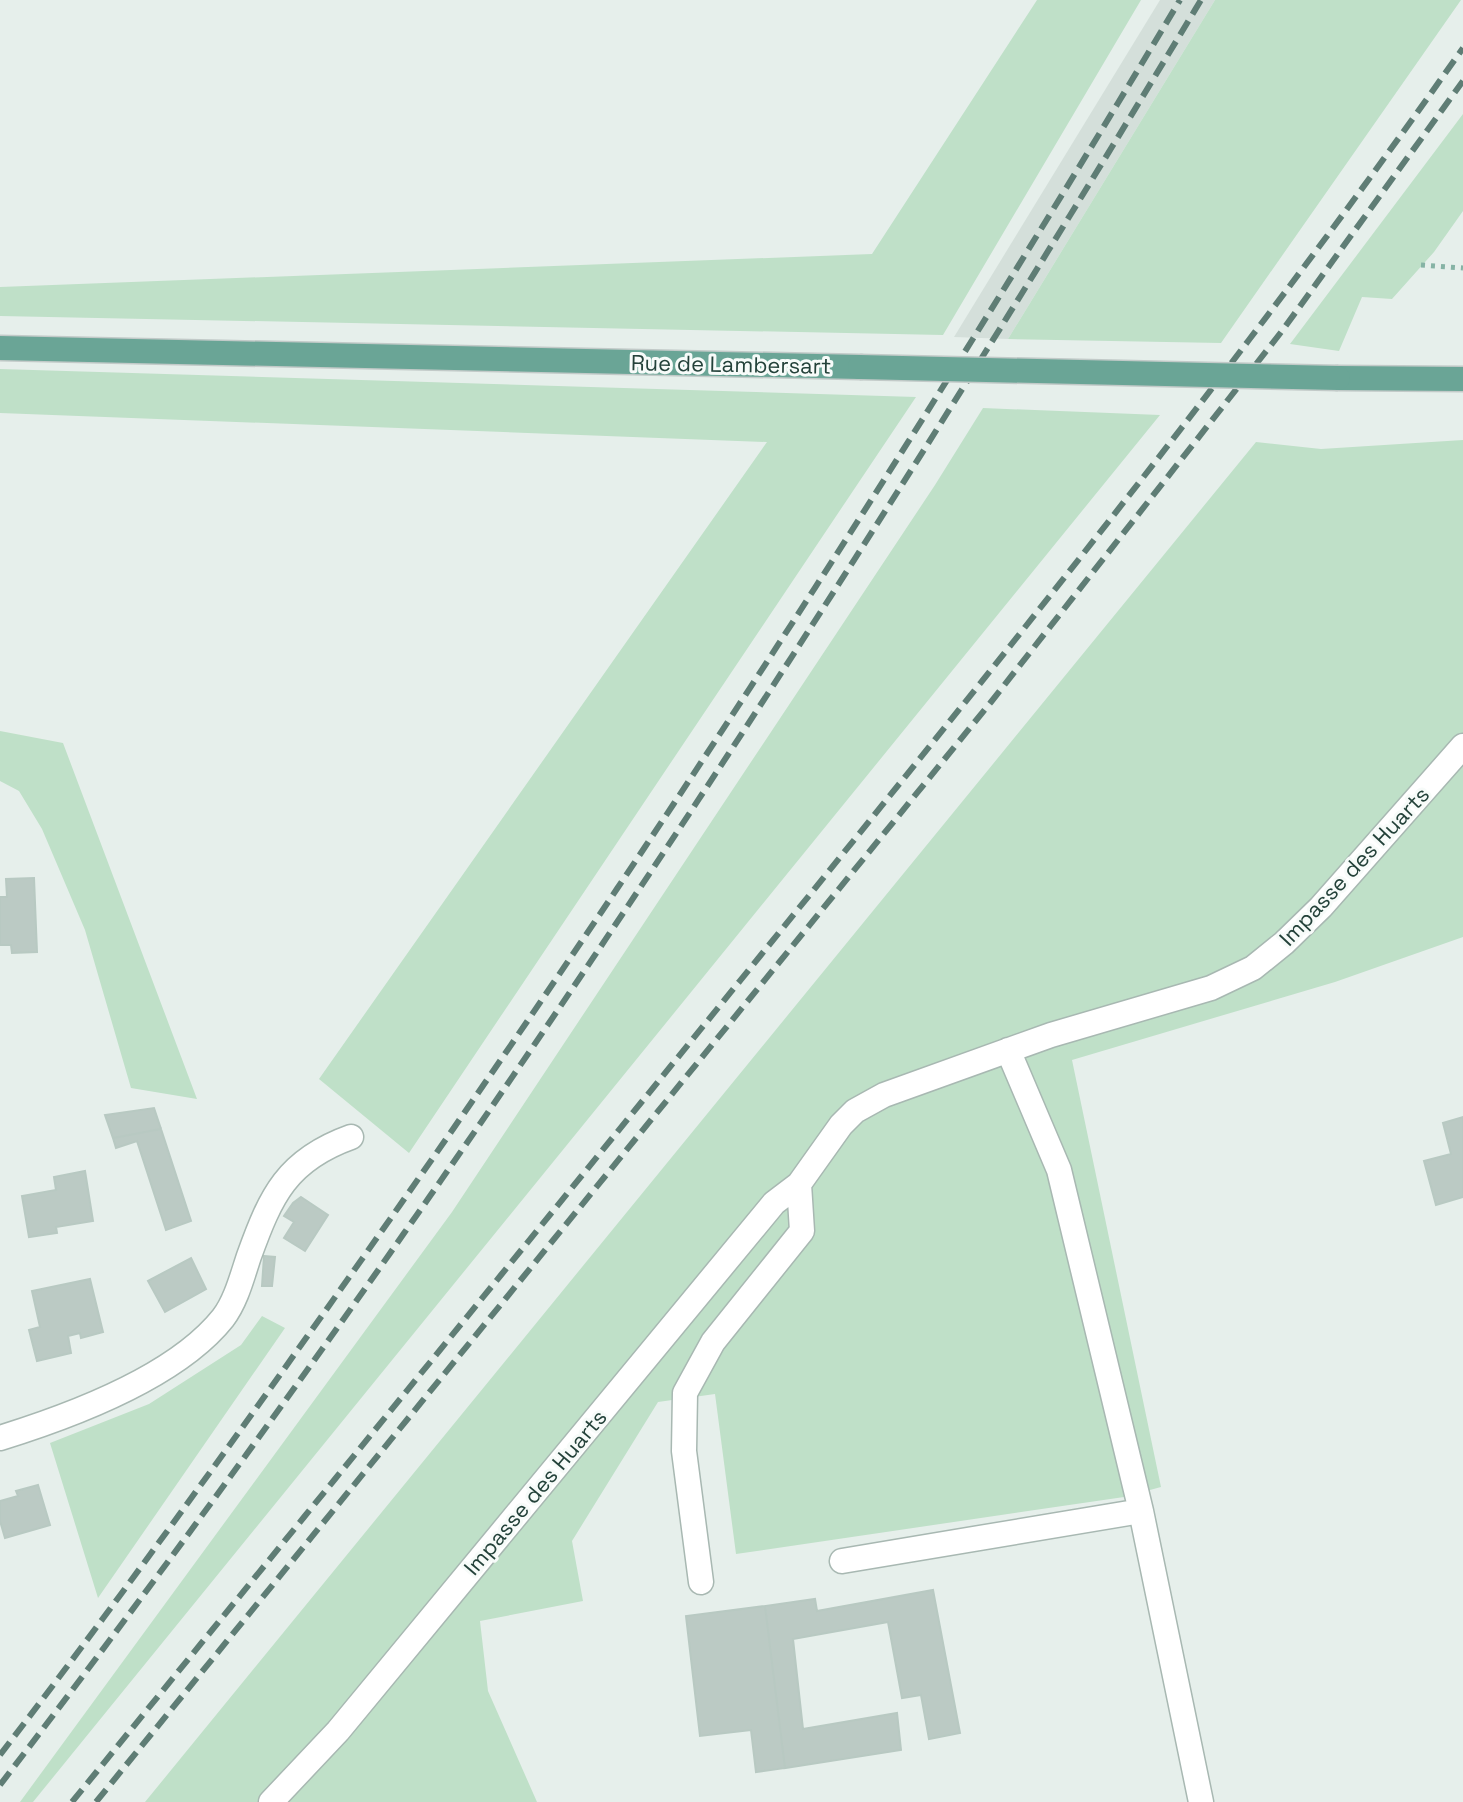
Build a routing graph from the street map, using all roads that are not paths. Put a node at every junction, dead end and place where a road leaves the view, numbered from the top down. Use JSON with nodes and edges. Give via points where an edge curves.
{"nodes":[{"id":1,"x":0,"y":348,"type":"edge"},
{"id":2,"x":1463,"y":379,"type":"edge"},
{"id":3,"x":1463,"y":746,"type":"edge"},
{"id":4,"x":1008,"y":1050,"type":"junction"},
{"id":5,"x":351,"y":1137,"type":"dead end"},
{"id":6,"x":799,"y":1184,"type":"junction"},
{"id":7,"x":0,"y":1438,"type":"edge"},
{"id":8,"x":1141,"y":1511,"type":"junction"},
{"id":9,"x":842,"y":1561,"type":"dead end"},
{"id":10,"x":701,"y":1582,"type":"dead end"},
{"id":11,"x":271,"y":1802,"type":"edge"},
{"id":12,"x":1201,"y":1802,"type":"edge"}],
"edges":[{"from":1,"to":2,"type":"main road","name":"Rue de Lambersart","bridge":true},
{"from":3,"to":4,"type":"street","name":"Impasse des Huarts","via":[[1321,907],[1253,968],[1184,997]]},
{"from":4,"to":6,"type":"street","name":"Impasse des Huarts","via":[[855,1111]]},
{"from":4,"to":8,"type":"street","via":[[1059,1170]]},
{"from":5,"to":7,"type":"street","via":[[305,1159],[287,1178],[269,1208],[225,1315],[204,1340],[144,1379]]},
{"from":6,"to":10,"type":"street","via":[[802,1231],[713,1342],[685,1393],[684,1451]]},
{"from":6,"to":11,"type":"street","name":"Impasse des Huarts","via":[[774,1203],[338,1731]]},
{"from":8,"to":9,"type":"street"},
{"from":8,"to":12,"type":"street"}]}
